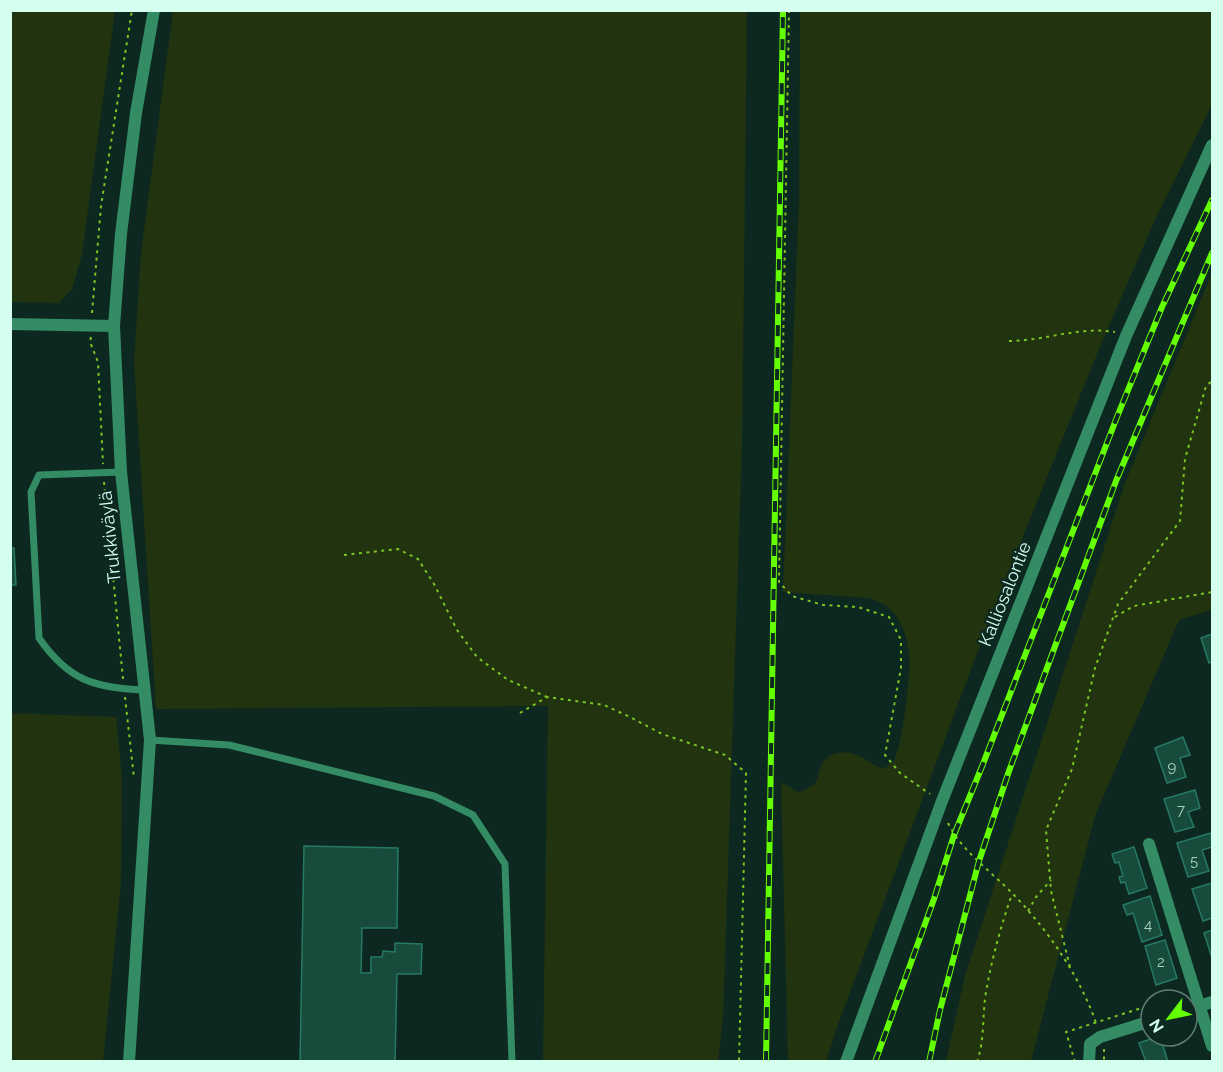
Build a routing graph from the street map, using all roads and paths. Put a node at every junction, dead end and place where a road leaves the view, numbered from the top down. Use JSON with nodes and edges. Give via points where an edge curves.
{"nodes":[{"id":1,"x":154,"y":10,"type":"edge"},
{"id":2,"x":789,"y":10,"type":"edge"},
{"id":3,"x":1212,"y":145,"type":"edge"},
{"id":4,"x":10,"y":324,"type":"edge"},
{"id":5,"x":114,"y":326,"type":"junction"},
{"id":6,"x":1126,"y":336,"type":"junction"},
{"id":7,"x":1009,"y":341,"type":"dead end"},
{"id":8,"x":1212,"y":381,"type":"edge"},
{"id":9,"x":121,"y":472,"type":"junction"},
{"id":10,"x":344,"y":555,"type":"dead end"},
{"id":11,"x":1212,"y":592,"type":"edge"},
{"id":12,"x":1113,"y":618,"type":"junction"},
{"id":13,"x":144,"y":690,"type":"junction"},
{"id":14,"x":547,"y":697,"type":"junction"},
{"id":15,"x":520,"y":713,"type":"dead end"},
{"id":16,"x":150,"y":740,"type":"junction"},
{"id":17,"x":942,"y":801,"type":"junction"},
{"id":18,"x":948,"y":824,"type":"dead end"},
{"id":19,"x":1149,"y":844,"type":"dead end"},
{"id":20,"x":1051,"y":880,"type":"junction"},
{"id":21,"x":1012,"y":894,"type":"junction"},
{"id":22,"x":1028,"y":911,"type":"junction"},
{"id":23,"x":1071,"y":969,"type":"junction"},
{"id":24,"x":1206,"y":1004,"type":"edge"},
{"id":25,"x":1139,"y":1009,"type":"edge"},
{"id":26,"x":1096,"y":1022,"type":"junction"},
{"id":27,"x":1139,"y":1025,"type":"edge"},
{"id":28,"x":1212,"y":1046,"type":"edge"},
{"id":29,"x":129,"y":1062,"type":"edge"},
{"id":30,"x":512,"y":1062,"type":"edge"},
{"id":31,"x":739,"y":1062,"type":"edge"},
{"id":32,"x":846,"y":1062,"type":"edge"},
{"id":33,"x":977,"y":1062,"type":"edge"},
{"id":34,"x":1075,"y":1062,"type":"edge"},
{"id":35,"x":1089,"y":1062,"type":"edge"}],
"edges":[{"from":1,"to":5,"type":"street","name":"Trukkiväylä","via":[[120,234]]},
{"from":2,"to":17,"type":"path","via":[[779,582],[792,596],[823,605],[858,607],[889,617],[901,640],[901,668],[885,755],[900,773]]},
{"from":3,"to":6,"type":"street","name":"Kalliosalontie"},
{"from":4,"to":5,"type":"street"},
{"from":5,"to":9,"type":"street","name":"Trukkiväylä"},
{"from":6,"to":7,"type":"path","via":[[1112,331],[1087,331]]},
{"from":6,"to":17,"type":"street","name":"Kalliosalontie"},
{"from":8,"to":12,"type":"path","via":[[1206,386],[1185,459],[1180,521],[1118,604]]},
{"from":9,"to":13,"type":"street","name":"Trukkiväylä"},
{"from":9,"to":13,"type":"lane","via":[[39,475],[31,492],[39,638],[70,673],[96,684]]},
{"from":10,"to":14,"type":"path","via":[[398,549],[418,559],[457,630],[477,657],[508,680]]},
{"from":11,"to":12,"type":"path","via":[[1134,606]]},
{"from":12,"to":20,"type":"path","via":[[1095,668],[1072,770],[1046,830]]},
{"from":13,"to":16,"type":"street","name":"Trukkiväylä"},
{"from":14,"to":15,"type":"path"},
{"from":14,"to":31,"type":"path","via":[[604,705],[662,734],[725,755],[746,772]]},
{"from":16,"to":29,"type":"street","name":"Trukkiväylä"},
{"from":16,"to":30,"type":"lane","via":[[229,745],[434,796],[473,814],[505,864]]},
{"from":17,"to":32,"type":"street","name":"Kalliosalontie"},
{"from":18,"to":21,"type":"path","via":[[966,850]]},
{"from":19,"to":24,"type":"street"},
{"from":20,"to":22,"type":"path"},
{"from":20,"to":23,"type":"path"},
{"from":21,"to":22,"type":"path"},
{"from":21,"to":33,"type":"path","via":[[996,942]]},
{"from":22,"to":23,"type":"path"},
{"from":23,"to":26,"type":"path"},
{"from":24,"to":28,"type":"street"},
{"from":25,"to":26,"type":"path"},
{"from":26,"to":34,"type":"path","via":[[1066,1032]]},
{"from":27,"to":35,"type":"street","via":[[1090,1044]]}]}
